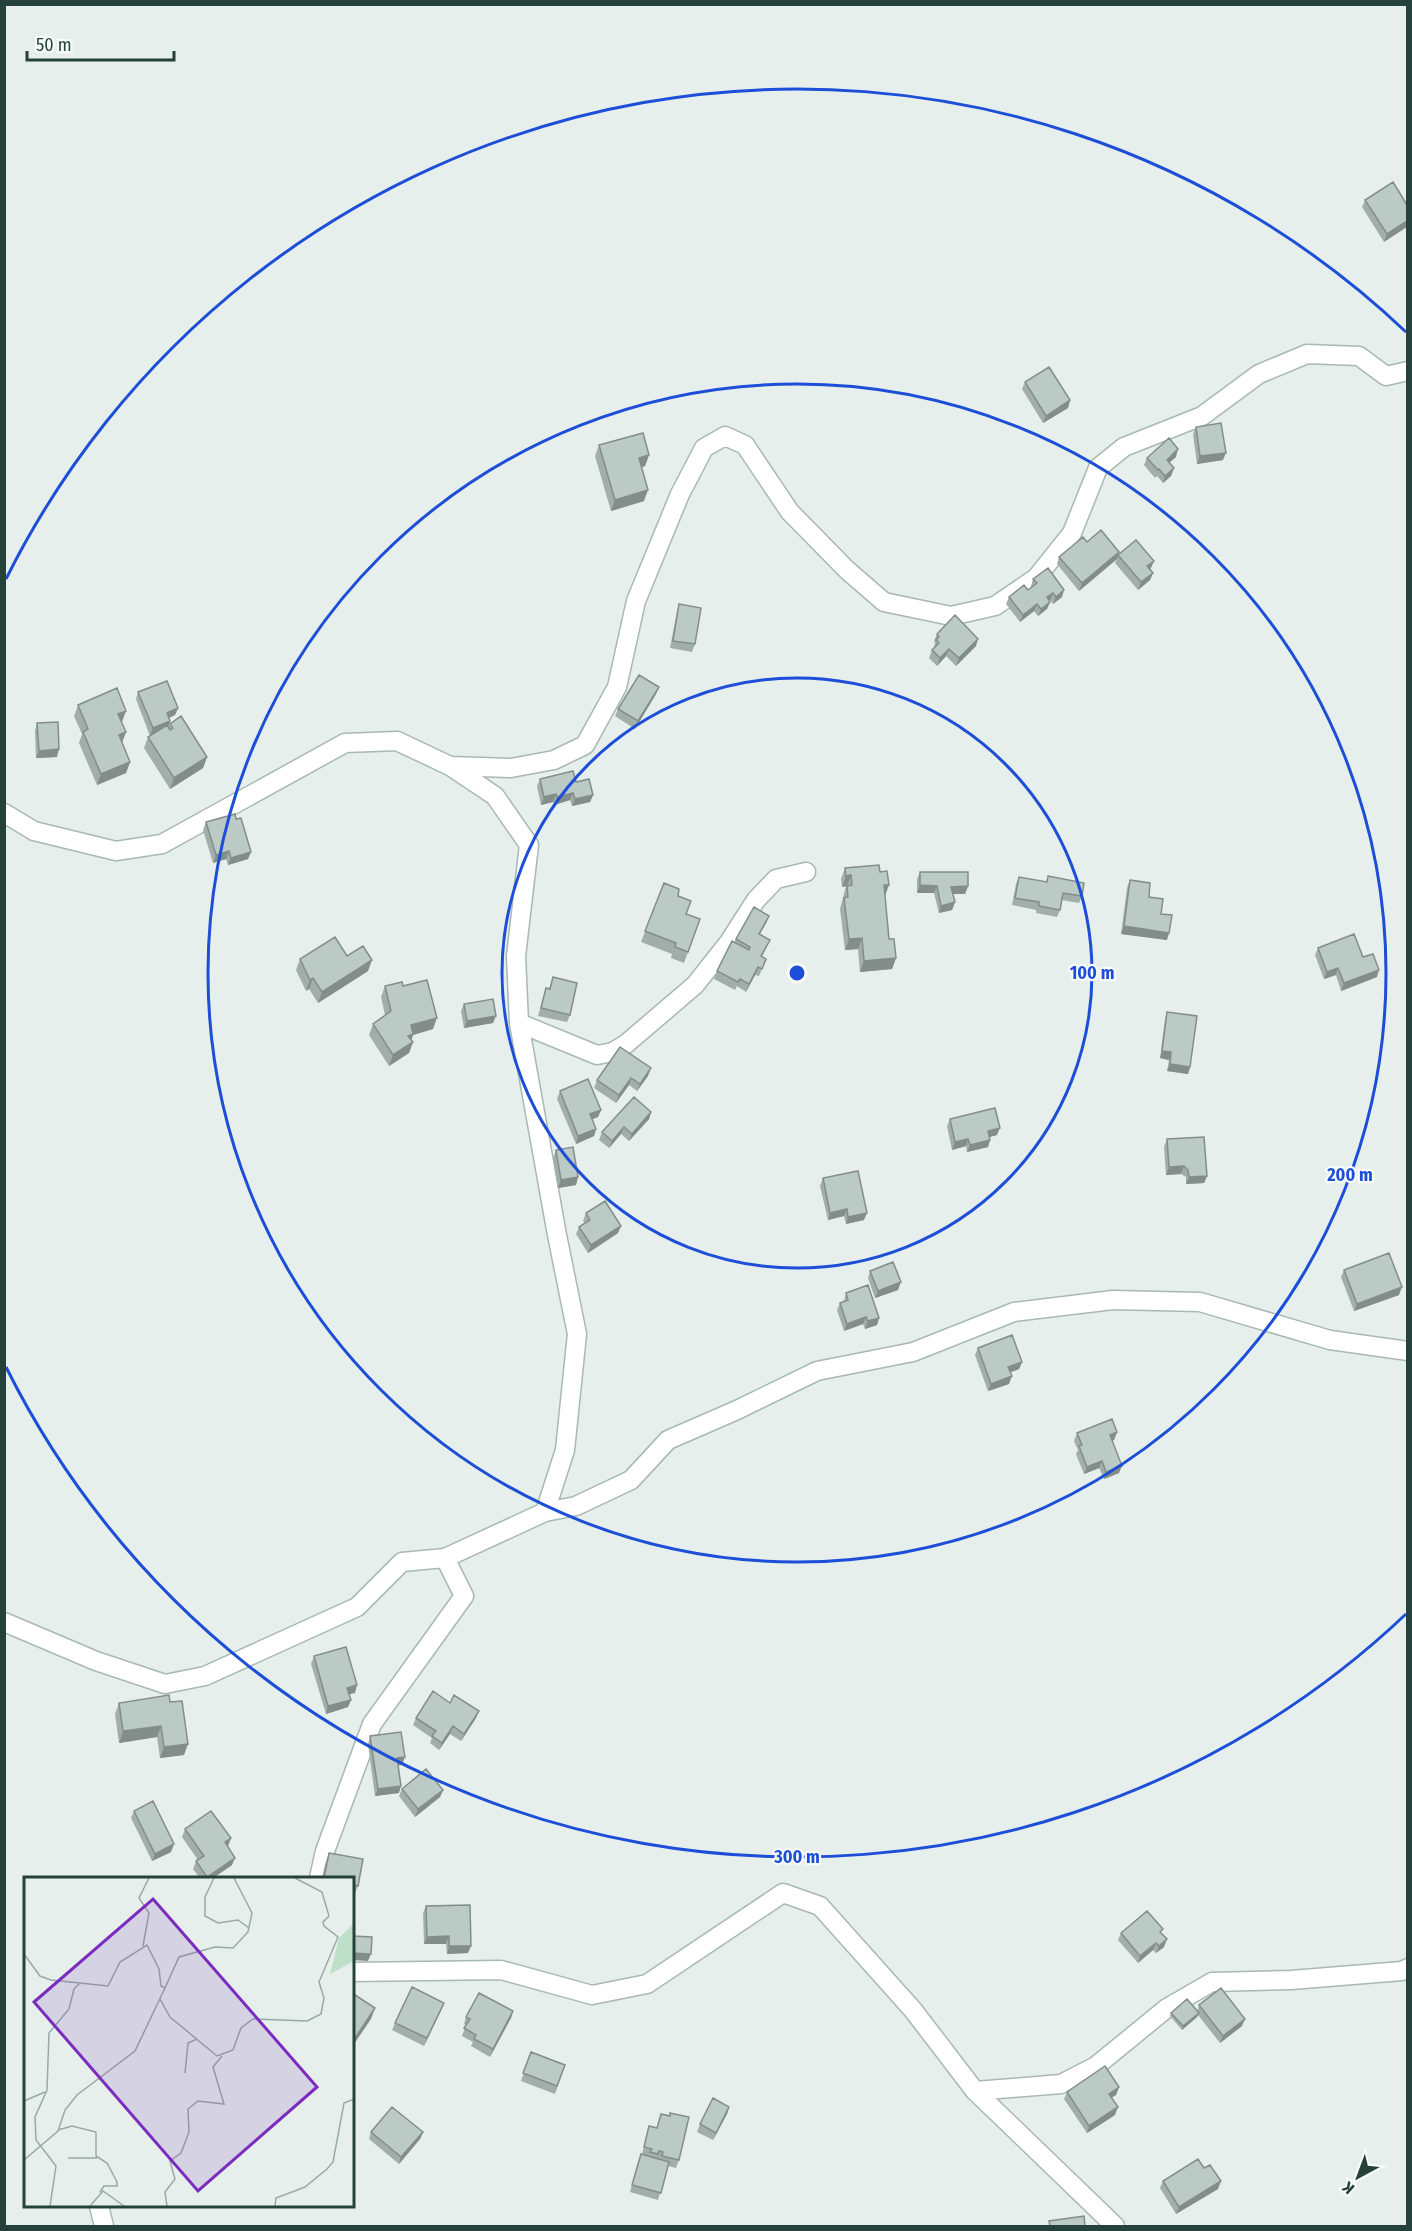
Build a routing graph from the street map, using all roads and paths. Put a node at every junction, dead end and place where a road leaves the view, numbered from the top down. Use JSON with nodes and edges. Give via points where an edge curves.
{"nodes":[{"id":1,"x":1407,"y":371,"type":"edge"},
{"id":2,"x":450,"y":766,"type":"junction"},
{"id":3,"x":4,"y":813,"type":"edge"},
{"id":4,"x":806,"y":872,"type":"dead end"},
{"id":5,"x":519,"y":1023,"type":"junction"},
{"id":6,"x":1407,"y":1351,"type":"edge"},
{"id":7,"x":545,"y":1512,"type":"junction"},
{"id":8,"x":446,"y":1558,"type":"junction"},
{"id":9,"x":4,"y":1622,"type":"edge"},
{"id":10,"x":319,"y":1877,"type":"edge"},
{"id":11,"x":1407,"y":1968,"type":"edge"},
{"id":12,"x":354,"y":1972,"type":"edge"},
{"id":13,"x":975,"y":2091,"type":"junction"},
{"id":14,"x":99,"y":2207,"type":"edge"},
{"id":15,"x":104,"y":2226,"type":"edge"},
{"id":16,"x":1115,"y":2226,"type":"edge"}],
"edges":[{"from":1,"to":2,"type":"street","via":[[1386,376],[1359,356],[1307,354],[1259,374],[1202,416],[1124,447],[1098,468],[1072,533],[1036,578],[995,606],[951,616],[884,602],[790,512],[745,446],[725,436],[704,448],[680,494],[636,601],[617,687],[585,745],[554,760],[511,768]]},
{"from":2,"to":3,"type":"street","via":[[397,741],[345,743],[162,844],[116,850],[34,831]]},
{"from":2,"to":5,"type":"street","via":[[495,796],[529,845],[516,956]]},
{"from":4,"to":5,"type":"street","via":[[776,879],[756,900],[695,985],[612,1052],[597,1055]]},
{"from":5,"to":7,"type":"street","via":[[577,1334],[565,1450]]},
{"from":6,"to":7,"type":"street","via":[[1330,1340],[1200,1302],[1113,1300],[1014,1312],[913,1352],[817,1371],[668,1440],[631,1479],[576,1506]]},
{"from":7,"to":8,"type":"street"},
{"from":8,"to":9,"type":"street","via":[[402,1562],[357,1606],[205,1676],[165,1684],[96,1661]]},
{"from":8,"to":10,"type":"street","via":[[464,1596],[372,1724],[325,1851]]},
{"from":11,"to":13,"type":"street","via":[[1291,1980],[1212,1982],[1167,2008],[1096,2066],[1061,2084]]},
{"from":12,"to":13,"type":"street","via":[[501,1970],[591,1995],[647,1984],[783,1893],[820,1906],[913,2010]]},
{"from":13,"to":16,"type":"street"},
{"from":14,"to":15,"type":"street"}]}
